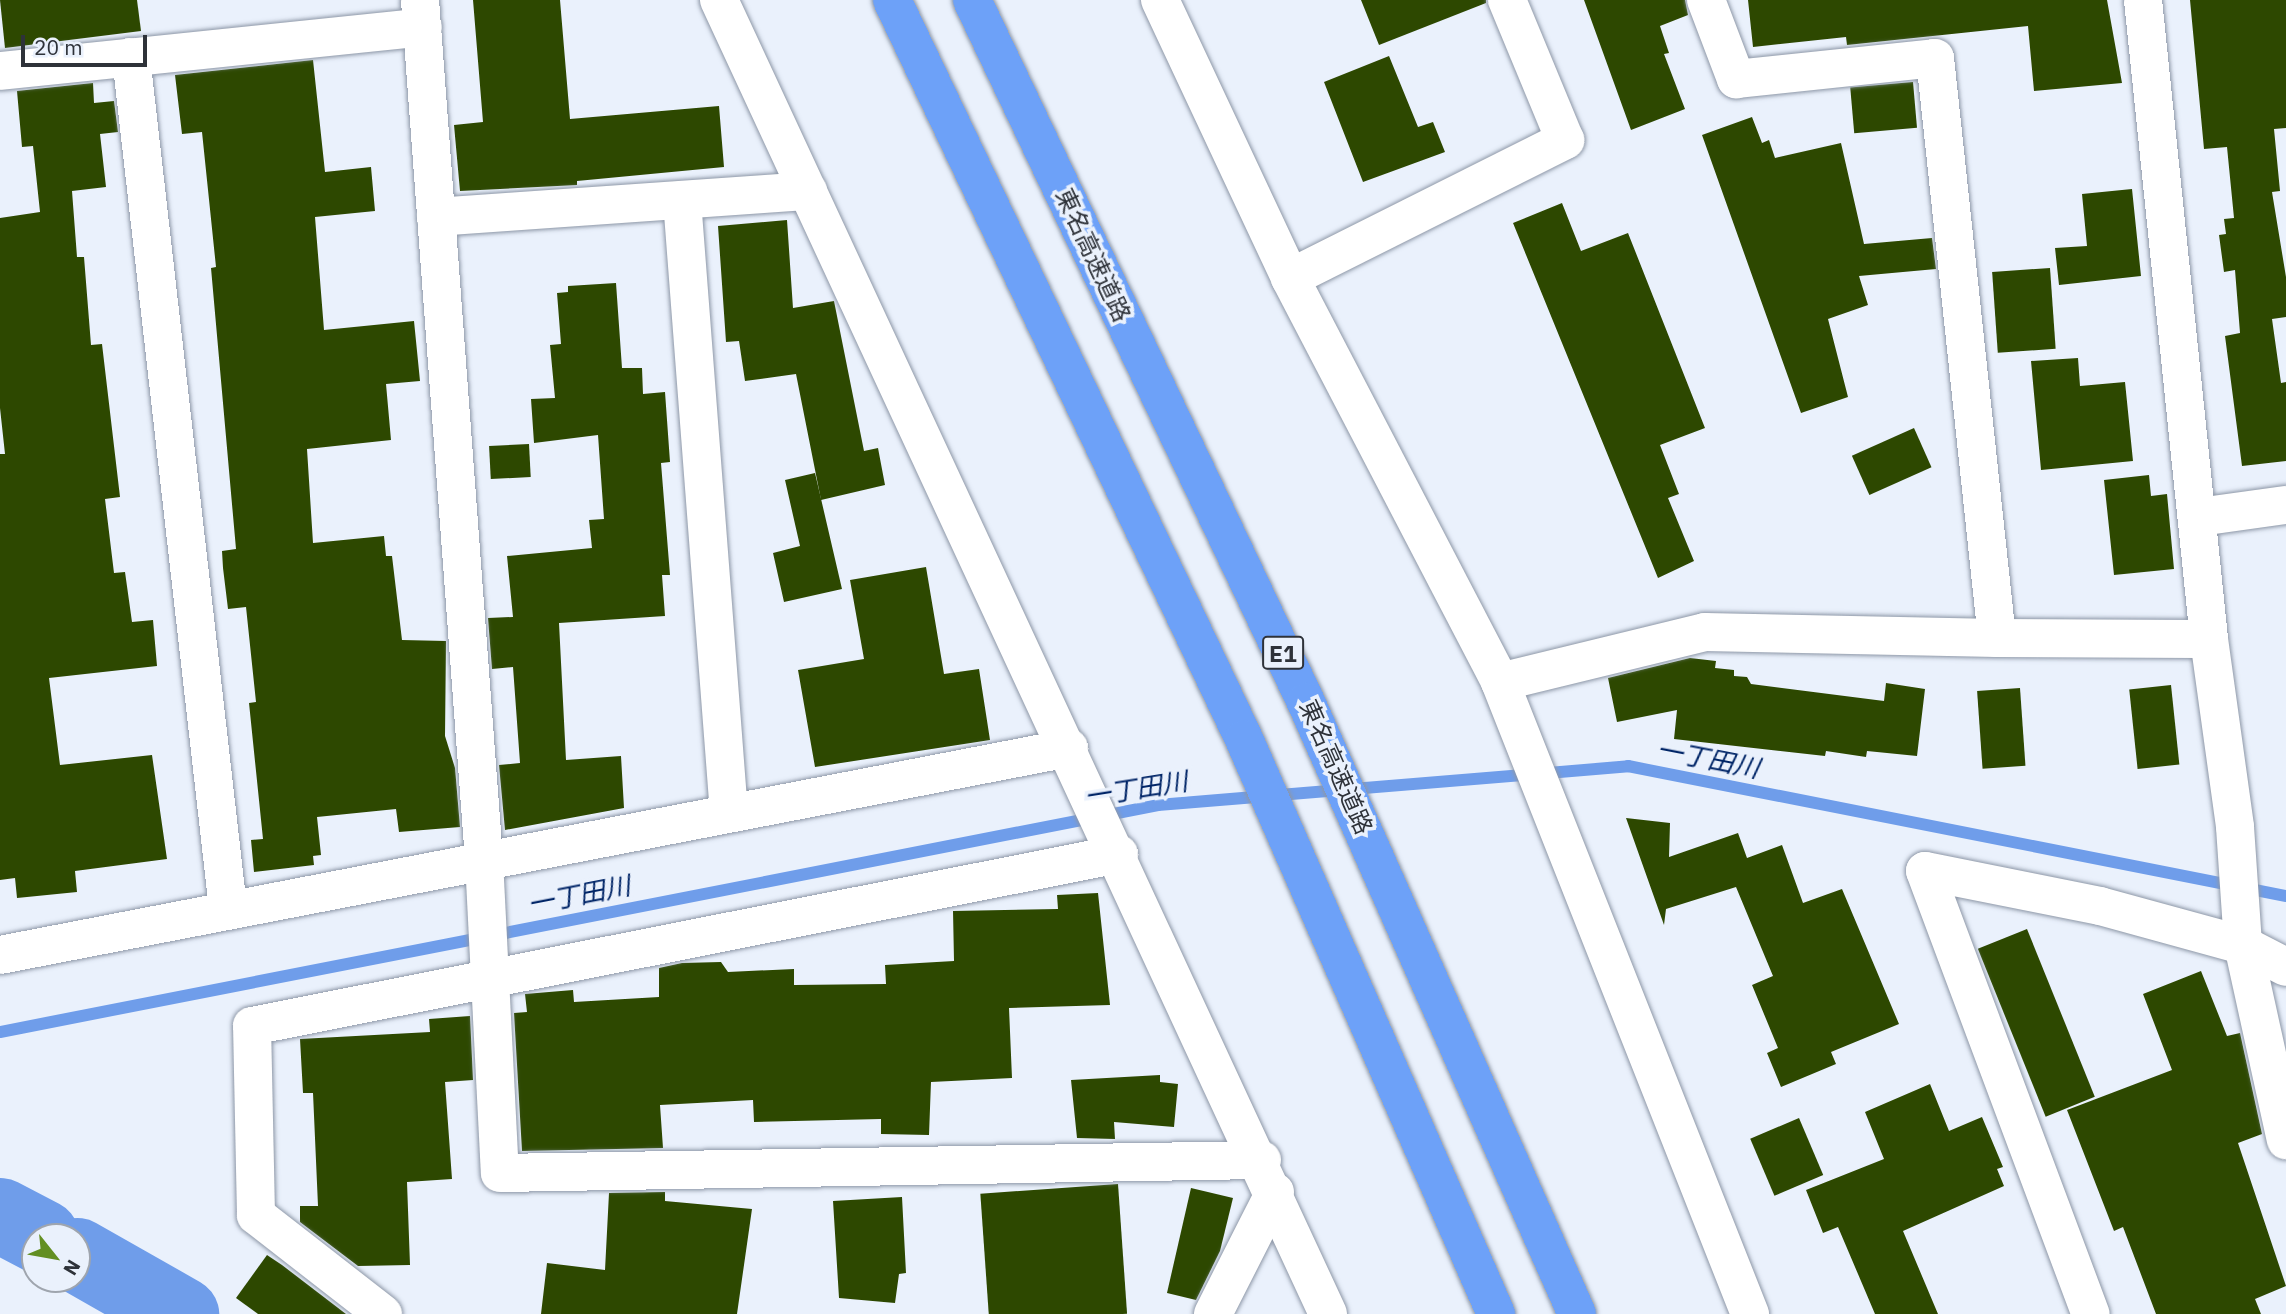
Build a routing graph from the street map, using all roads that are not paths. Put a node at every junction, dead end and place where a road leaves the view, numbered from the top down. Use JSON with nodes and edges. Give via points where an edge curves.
{"nodes":[{"id":1,"x":719,"y":0,"type":"edge"},
{"id":2,"x":892,"y":0,"type":"edge"},
{"id":3,"x":972,"y":0,"type":"edge"},
{"id":4,"x":1160,"y":0,"type":"edge"},
{"id":5,"x":1507,"y":0,"type":"edge"},
{"id":6,"x":1706,"y":0,"type":"edge"},
{"id":7,"x":2143,"y":0,"type":"edge"},
{"id":8,"x":421,"y":14,"type":"edge"},
{"id":9,"x":131,"y":57,"type":"junction"},
{"id":10,"x":0,"y":71,"type":"edge"},
{"id":11,"x":808,"y":191,"type":"junction"},
{"id":12,"x":682,"y":200,"type":"junction"},
{"id":13,"x":436,"y":217,"type":"junction"},
{"id":14,"x":1290,"y":278,"type":"junction"},
{"id":15,"x":2286,"y":505,"type":"edge"},
{"id":16,"x":2199,"y":517,"type":"junction"},
{"id":17,"x":1997,"y":638,"type":"junction"},
{"id":18,"x":2209,"y":639,"type":"junction"},
{"id":19,"x":1500,"y":682,"type":"junction"},
{"id":20,"x":1069,"y":748,"type":"junction"},
{"id":21,"x":729,"y":813,"type":"junction"},
{"id":22,"x":1119,"y":854,"type":"junction"},
{"id":23,"x":484,"y":860,"type":"junction"},
{"id":24,"x":228,"y":909,"type":"junction"},
{"id":25,"x":2243,"y":945,"type":"junction"},
{"id":26,"x":0,"y":955,"type":"edge"},
{"id":27,"x":2286,"y":967,"type":"edge"},
{"id":28,"x":493,"y":981,"type":"junction"},
{"id":29,"x":2286,"y":1140,"type":"edge"},
{"id":30,"x":1268,"y":1176,"type":"junction"},
{"id":31,"x":383,"y":1314,"type":"edge"},
{"id":32,"x":1213,"y":1314,"type":"edge"},
{"id":33,"x":1328,"y":1314,"type":"edge"},
{"id":34,"x":1496,"y":1314,"type":"edge"},
{"id":35,"x":1577,"y":1314,"type":"edge"},
{"id":36,"x":1750,"y":1314,"type":"edge"},
{"id":37,"x":2091,"y":1314,"type":"edge"}],
"edges":[{"from":1,"to":11,"type":"street"},
{"from":2,"to":34,"type":"highway","via":[[1244,739]]},
{"from":3,"to":35,"type":"highway","name":"東名高速道路","number":"E1","via":[[1306,702]]},
{"from":4,"to":14,"type":"street"},
{"from":5,"to":14,"type":"street","via":[[1565,140]]},
{"from":6,"to":17,"type":"street","via":[[1736,79],[1935,58]]},
{"from":7,"to":16,"type":"street"},
{"from":8,"to":9,"type":"street"},
{"from":8,"to":13,"type":"street"},
{"from":9,"to":10,"type":"street"},
{"from":9,"to":24,"type":"street"},
{"from":11,"to":12,"type":"street"},
{"from":11,"to":20,"type":"street"},
{"from":12,"to":13,"type":"street"},
{"from":12,"to":21,"type":"street"},
{"from":13,"to":23,"type":"street"},
{"from":14,"to":19,"type":"street"},
{"from":15,"to":16,"type":"street"},
{"from":16,"to":18,"type":"street"},
{"from":17,"to":18,"type":"street"},
{"from":17,"to":19,"type":"street","via":[[1705,632]]},
{"from":18,"to":25,"type":"street","via":[[2235,827]]},
{"from":19,"to":36,"type":"street"},
{"from":20,"to":21,"type":"street"},
{"from":20,"to":22,"type":"street"},
{"from":21,"to":23,"type":"street"},
{"from":22,"to":28,"type":"street"},
{"from":22,"to":30,"type":"street"},
{"from":23,"to":24,"type":"street"},
{"from":23,"to":28,"type":"street"},
{"from":24,"to":26,"type":"street"},
{"from":25,"to":27,"type":"street"},
{"from":25,"to":29,"type":"street"},
{"from":25,"to":37,"type":"street","via":[[2100,906],[1925,871]]},
{"from":28,"to":30,"type":"street","via":[[500,1173]]},
{"from":28,"to":31,"type":"street","via":[[252,1026],[256,1215]]},
{"from":30,"to":32,"type":"street"},
{"from":30,"to":33,"type":"street"}]}
